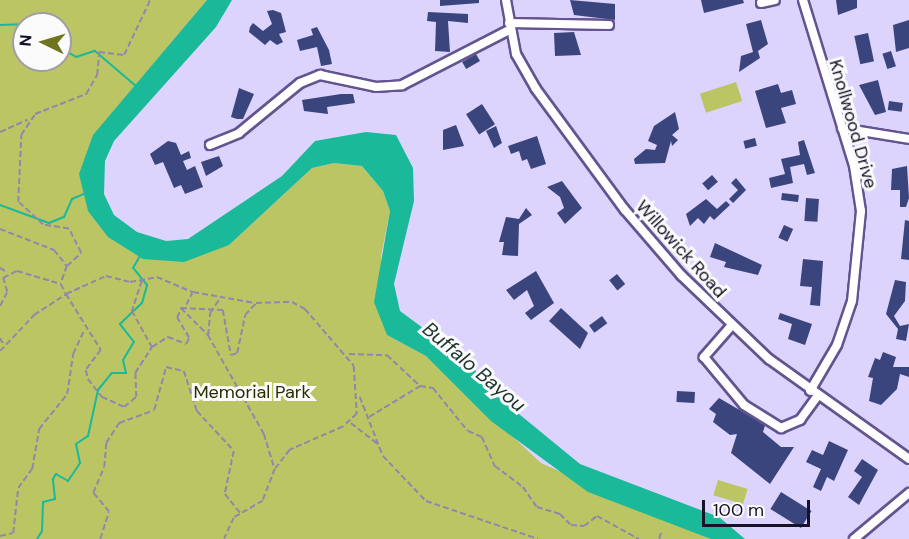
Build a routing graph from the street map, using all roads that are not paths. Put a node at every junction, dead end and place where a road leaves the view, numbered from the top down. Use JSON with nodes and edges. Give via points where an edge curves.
{"nodes":[{"id":1,"x":506,"y":0,"type":"edge"},
{"id":2,"x":775,"y":0,"type":"edge"},
{"id":3,"x":803,"y":0,"type":"edge"},
{"id":4,"x":761,"y":3,"type":"dead end"},
{"id":5,"x":609,"y":26,"type":"dead end"},
{"id":6,"x":509,"y":27,"type":"junction"},
{"id":7,"x":842,"y":128,"type":"junction"},
{"id":8,"x":909,"y":139,"type":"edge"},
{"id":9,"x":210,"y":145,"type":"dead end"},
{"id":10,"x":732,"y":326,"type":"junction"},
{"id":11,"x":810,"y":391,"type":"junction"},
{"id":12,"x":817,"y":397,"type":"junction"},
{"id":13,"x":909,"y":459,"type":"edge"},
{"id":14,"x":909,"y":493,"type":"edge"},
{"id":15,"x":854,"y":539,"type":"edge"}],
"edges":[{"from":1,"to":6,"type":"street","name":"Willowick Road"},
{"from":2,"to":4,"type":"street"},
{"from":3,"to":7,"type":"street","name":"Knollwood Drive"},
{"from":5,"to":6,"type":"street"},
{"from":6,"to":9,"type":"street","via":[[402,85],[376,87],[320,75],[300,83],[252,124]]},
{"from":6,"to":10,"type":"street","name":"Willowick Road","via":[[516,54],[567,134],[626,211]]},
{"from":7,"to":8,"type":"street"},
{"from":7,"to":11,"type":"street","name":"Knollwood Drive","via":[[861,211],[860,262],[837,345]]},
{"from":10,"to":11,"type":"street","name":"Willowick Road"},
{"from":10,"to":12,"type":"street","via":[[704,357],[739,400],[781,428],[800,420]]},
{"from":11,"to":12,"type":"street","name":"Willowick Road"},
{"from":12,"to":13,"type":"street","name":"Willowick Road"},
{"from":14,"to":15,"type":"street"}]}
